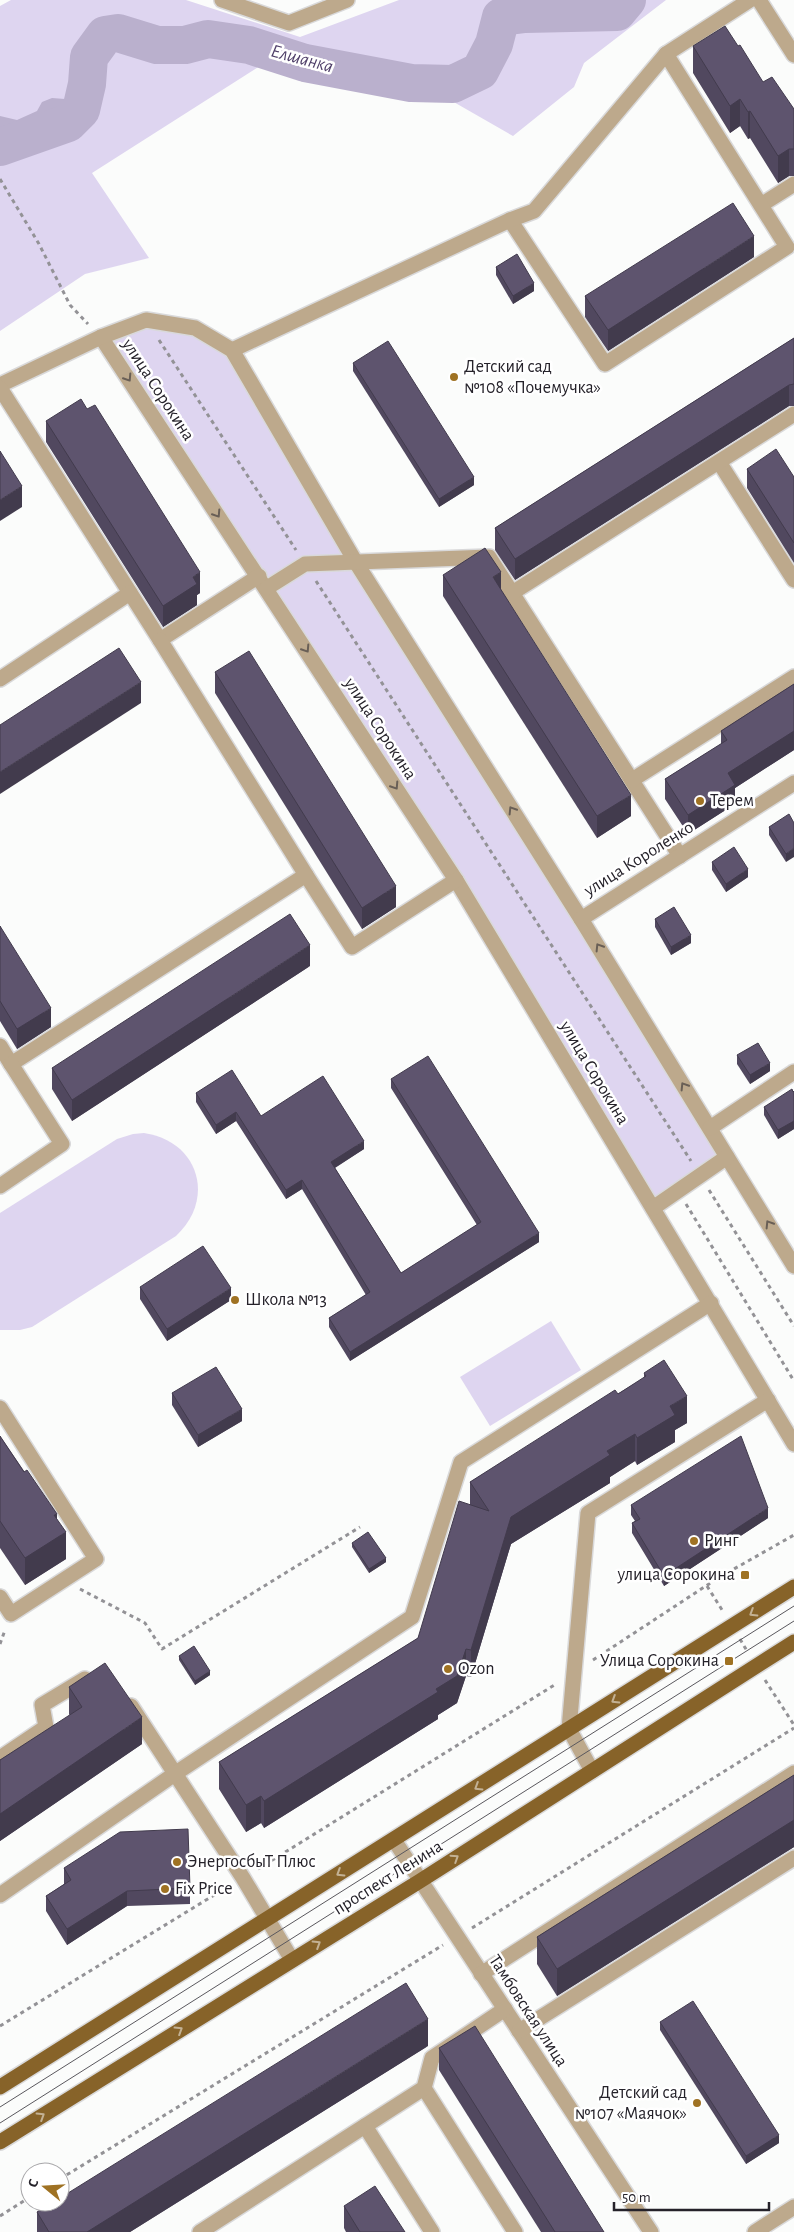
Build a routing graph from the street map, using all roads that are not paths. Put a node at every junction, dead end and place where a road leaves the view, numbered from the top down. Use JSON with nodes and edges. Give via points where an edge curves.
{"nodes":[{"id":1,"x":222,"y":0,"type":"edge"},
{"id":2,"x":347,"y":0,"type":"edge"},
{"id":3,"x":750,"y":0,"type":"edge"},
{"id":4,"x":759,"y":0,"type":"edge"},
{"id":5,"x":666,"y":54,"type":"junction"},
{"id":6,"x":794,"y":55,"type":"edge"},
{"id":7,"x":794,"y":184,"type":"edge"},
{"id":8,"x":761,"y":205,"type":"junction"},
{"id":9,"x":510,"y":220,"type":"junction"},
{"id":10,"x":101,"y":337,"type":"junction"},
{"id":11,"x":232,"y":350,"type":"junction"},
{"id":12,"x":0,"y":386,"type":"edge"},
{"id":13,"x":794,"y":414,"type":"edge"},
{"id":14,"x":718,"y":462,"type":"junction"},
{"id":15,"x":354,"y":561,"type":"junction"},
{"id":16,"x":794,"y":580,"type":"edge"},
{"id":17,"x":263,"y":582,"type":"junction"},
{"id":18,"x":512,"y":592,"type":"junction"},
{"id":19,"x":130,"y":593,"type":"junction"},
{"id":20,"x":160,"y":640,"type":"junction"},
{"id":21,"x":794,"y":677,"type":"edge"},
{"id":22,"x":0,"y":678,"type":"edge"},
{"id":23,"x":632,"y":780,"type":"junction"},
{"id":24,"x":794,"y":784,"type":"edge"},
{"id":25,"x":680,"y":856,"type":"junction"},
{"id":26,"x":306,"y":875,"type":"junction"},
{"id":27,"x":456,"y":880,"type":"junction"},
{"id":28,"x":581,"y":918,"type":"junction"},
{"id":29,"x":0,"y":1046,"type":"edge"},
{"id":30,"x":11,"y":1064,"type":"junction"},
{"id":31,"x":794,"y":1072,"type":"edge"},
{"id":32,"x":710,"y":1128,"type":"junction"},
{"id":33,"x":727,"y":1158,"type":"junction"},
{"id":34,"x":0,"y":1186,"type":"edge"},
{"id":35,"x":653,"y":1208,"type":"junction"},
{"id":36,"x":794,"y":1266,"type":"edge"},
{"id":37,"x":710,"y":1303,"type":"junction"},
{"id":38,"x":768,"y":1400,"type":"junction"},
{"id":39,"x":0,"y":1408,"type":"edge"},
{"id":40,"x":794,"y":1444,"type":"edge"},
{"id":41,"x":794,"y":1587,"type":"edge"},
{"id":42,"x":0,"y":1597,"type":"edge"},
{"id":43,"x":794,"y":1642,"type":"edge"},
{"id":44,"x":97,"y":1672,"type":"edge"},
{"id":45,"x":121,"y":1692,"type":"edge"},
{"id":46,"x":569,"y":1729,"type":"junction"},
{"id":47,"x":0,"y":1758,"type":"edge"},
{"id":48,"x":592,"y":1771,"type":"junction"},
{"id":49,"x":176,"y":1773,"type":"junction"},
{"id":50,"x":794,"y":1773,"type":"edge"},
{"id":51,"x":394,"y":1840,"type":"junction"},
{"id":52,"x":794,"y":1858,"type":"edge"},
{"id":53,"x":420,"y":1880,"type":"junction"},
{"id":54,"x":0,"y":1895,"type":"edge"},
{"id":55,"x":268,"y":1918,"type":"junction"},
{"id":56,"x":292,"y":1960,"type":"junction"},
{"id":57,"x":481,"y":1974,"type":"junction"},
{"id":58,"x":505,"y":2009,"type":"junction"},
{"id":59,"x":519,"y":2031,"type":"junction"},
{"id":60,"x":0,"y":2087,"type":"edge"},
{"id":61,"x":424,"y":2088,"type":"junction"},
{"id":62,"x":365,"y":2126,"type":"junction"},
{"id":63,"x":0,"y":2142,"type":"edge"},
{"id":64,"x":794,"y":2207,"type":"edge"},
{"id":65,"x":200,"y":2232,"type":"edge"},
{"id":66,"x":432,"y":2232,"type":"edge"},
{"id":67,"x":515,"y":2232,"type":"edge"},
{"id":68,"x":651,"y":2232,"type":"edge"},
{"id":69,"x":755,"y":2232,"type":"edge"}],
"edges":[{"from":1,"to":2,"type":"street","via":[[289,23]]},
{"from":3,"to":5,"type":"street"},
{"from":4,"to":6,"type":"street"},
{"from":5,"to":8,"type":"street"},
{"from":5,"to":9,"type":"street","via":[[534,211]]},
{"from":7,"to":8,"type":"street"},
{"from":8,"to":9,"type":"street","via":[[787,247],[605,364]]},
{"from":9,"to":11,"type":"street"},
{"from":10,"to":11,"type":"street","name":"улица Сорокина","via":[[146,320],[196,328]]},
{"from":10,"to":12,"type":"street"},
{"from":10,"to":17,"type":"street","name":"улица Сорокина","one_way":true},
{"from":11,"to":15,"type":"street","name":"улица Сорокина"},
{"from":12,"to":19,"type":"street"},
{"from":13,"to":14,"type":"street"},
{"from":14,"to":16,"type":"street"},
{"from":14,"to":18,"type":"street"},
{"from":15,"to":17,"type":"street","via":[[305,564]]},
{"from":15,"to":18,"type":"street","via":[[489,557]]},
{"from":28,"to":15,"type":"street","name":"улица Сорокина","one_way":true},
{"from":17,"to":20,"type":"street"},
{"from":17,"to":27,"type":"street","name":"улица Сорокина","one_way":true},
{"from":18,"to":23,"type":"street"},
{"from":19,"to":20,"type":"street"},
{"from":19,"to":22,"type":"street"},
{"from":20,"to":26,"type":"street"},
{"from":21,"to":23,"type":"street"},
{"from":23,"to":25,"type":"street"},
{"from":24,"to":25,"type":"street","name":"улица Короленко"},
{"from":25,"to":28,"type":"street","name":"улица Короленко"},
{"from":26,"to":27,"type":"street","via":[[352,948]]},
{"from":26,"to":30,"type":"street"},
{"from":27,"to":35,"type":"street","name":"улица Сорокина"},
{"from":32,"to":28,"type":"street","name":"улица Сорокина","one_way":true},
{"from":29,"to":30,"type":"street"},
{"from":30,"to":34,"type":"street","via":[[62,1144]]},
{"from":31,"to":32,"type":"street"},
{"from":32,"to":33,"type":"street","name":"улица Сорокина"},
{"from":33,"to":35,"type":"street"},
{"from":36,"to":33,"type":"street","name":"улица Сорокина","one_way":true},
{"from":35,"to":37,"type":"street","name":"улица Сорокина"},
{"from":37,"to":38,"type":"street","name":"улица Сорокина"},
{"from":37,"to":49,"type":"street","via":[[461,1462],[412,1617]]},
{"from":38,"to":40,"type":"street","name":"улица Сорокина"},
{"from":38,"to":46,"type":"street","via":[[588,1513]]},
{"from":39,"to":42,"type":"street","via":[[96,1559],[11,1614]]},
{"from":41,"to":46,"type":"main road","name":"проспект Ленина","one_way":true},
{"from":43,"to":48,"type":"main road","name":"проспект Ленина"},
{"from":44,"to":47,"type":"street","via":[[42,1705],[46,1728]]},
{"from":45,"to":49,"type":"street"},
{"from":46,"to":48,"type":"street"},
{"from":46,"to":51,"type":"main road","name":"проспект Ленина","one_way":true},
{"from":53,"to":48,"type":"main road","name":"проспект Ленина","one_way":true},
{"from":49,"to":54,"type":"street"},
{"from":49,"to":55,"type":"street"},
{"from":50,"to":57,"type":"street"},
{"from":51,"to":53,"type":"street","name":"Тамбовская улица"},
{"from":51,"to":55,"type":"main road","name":"проспект Ленина","one_way":true},
{"from":52,"to":59,"type":"street"},
{"from":56,"to":53,"type":"main road","name":"проспект Ленина","one_way":true},
{"from":53,"to":57,"type":"street","name":"Тамбовская улица"},
{"from":55,"to":56,"type":"street"},
{"from":55,"to":60,"type":"main road","name":"проспект Ленина"},
{"from":63,"to":56,"type":"main road","name":"проспект Ленина","one_way":true},
{"from":57,"to":58,"type":"street","name":"Тамбовская улица"},
{"from":58,"to":59,"type":"street","name":"Тамбовская улица"},
{"from":58,"to":61,"type":"street","via":[[432,2058]]},
{"from":59,"to":68,"type":"street","name":"Тамбовская улица"},
{"from":61,"to":62,"type":"street"},
{"from":61,"to":67,"type":"street"},
{"from":62,"to":65,"type":"street"},
{"from":62,"to":66,"type":"street"},
{"from":64,"to":69,"type":"street"}]}
